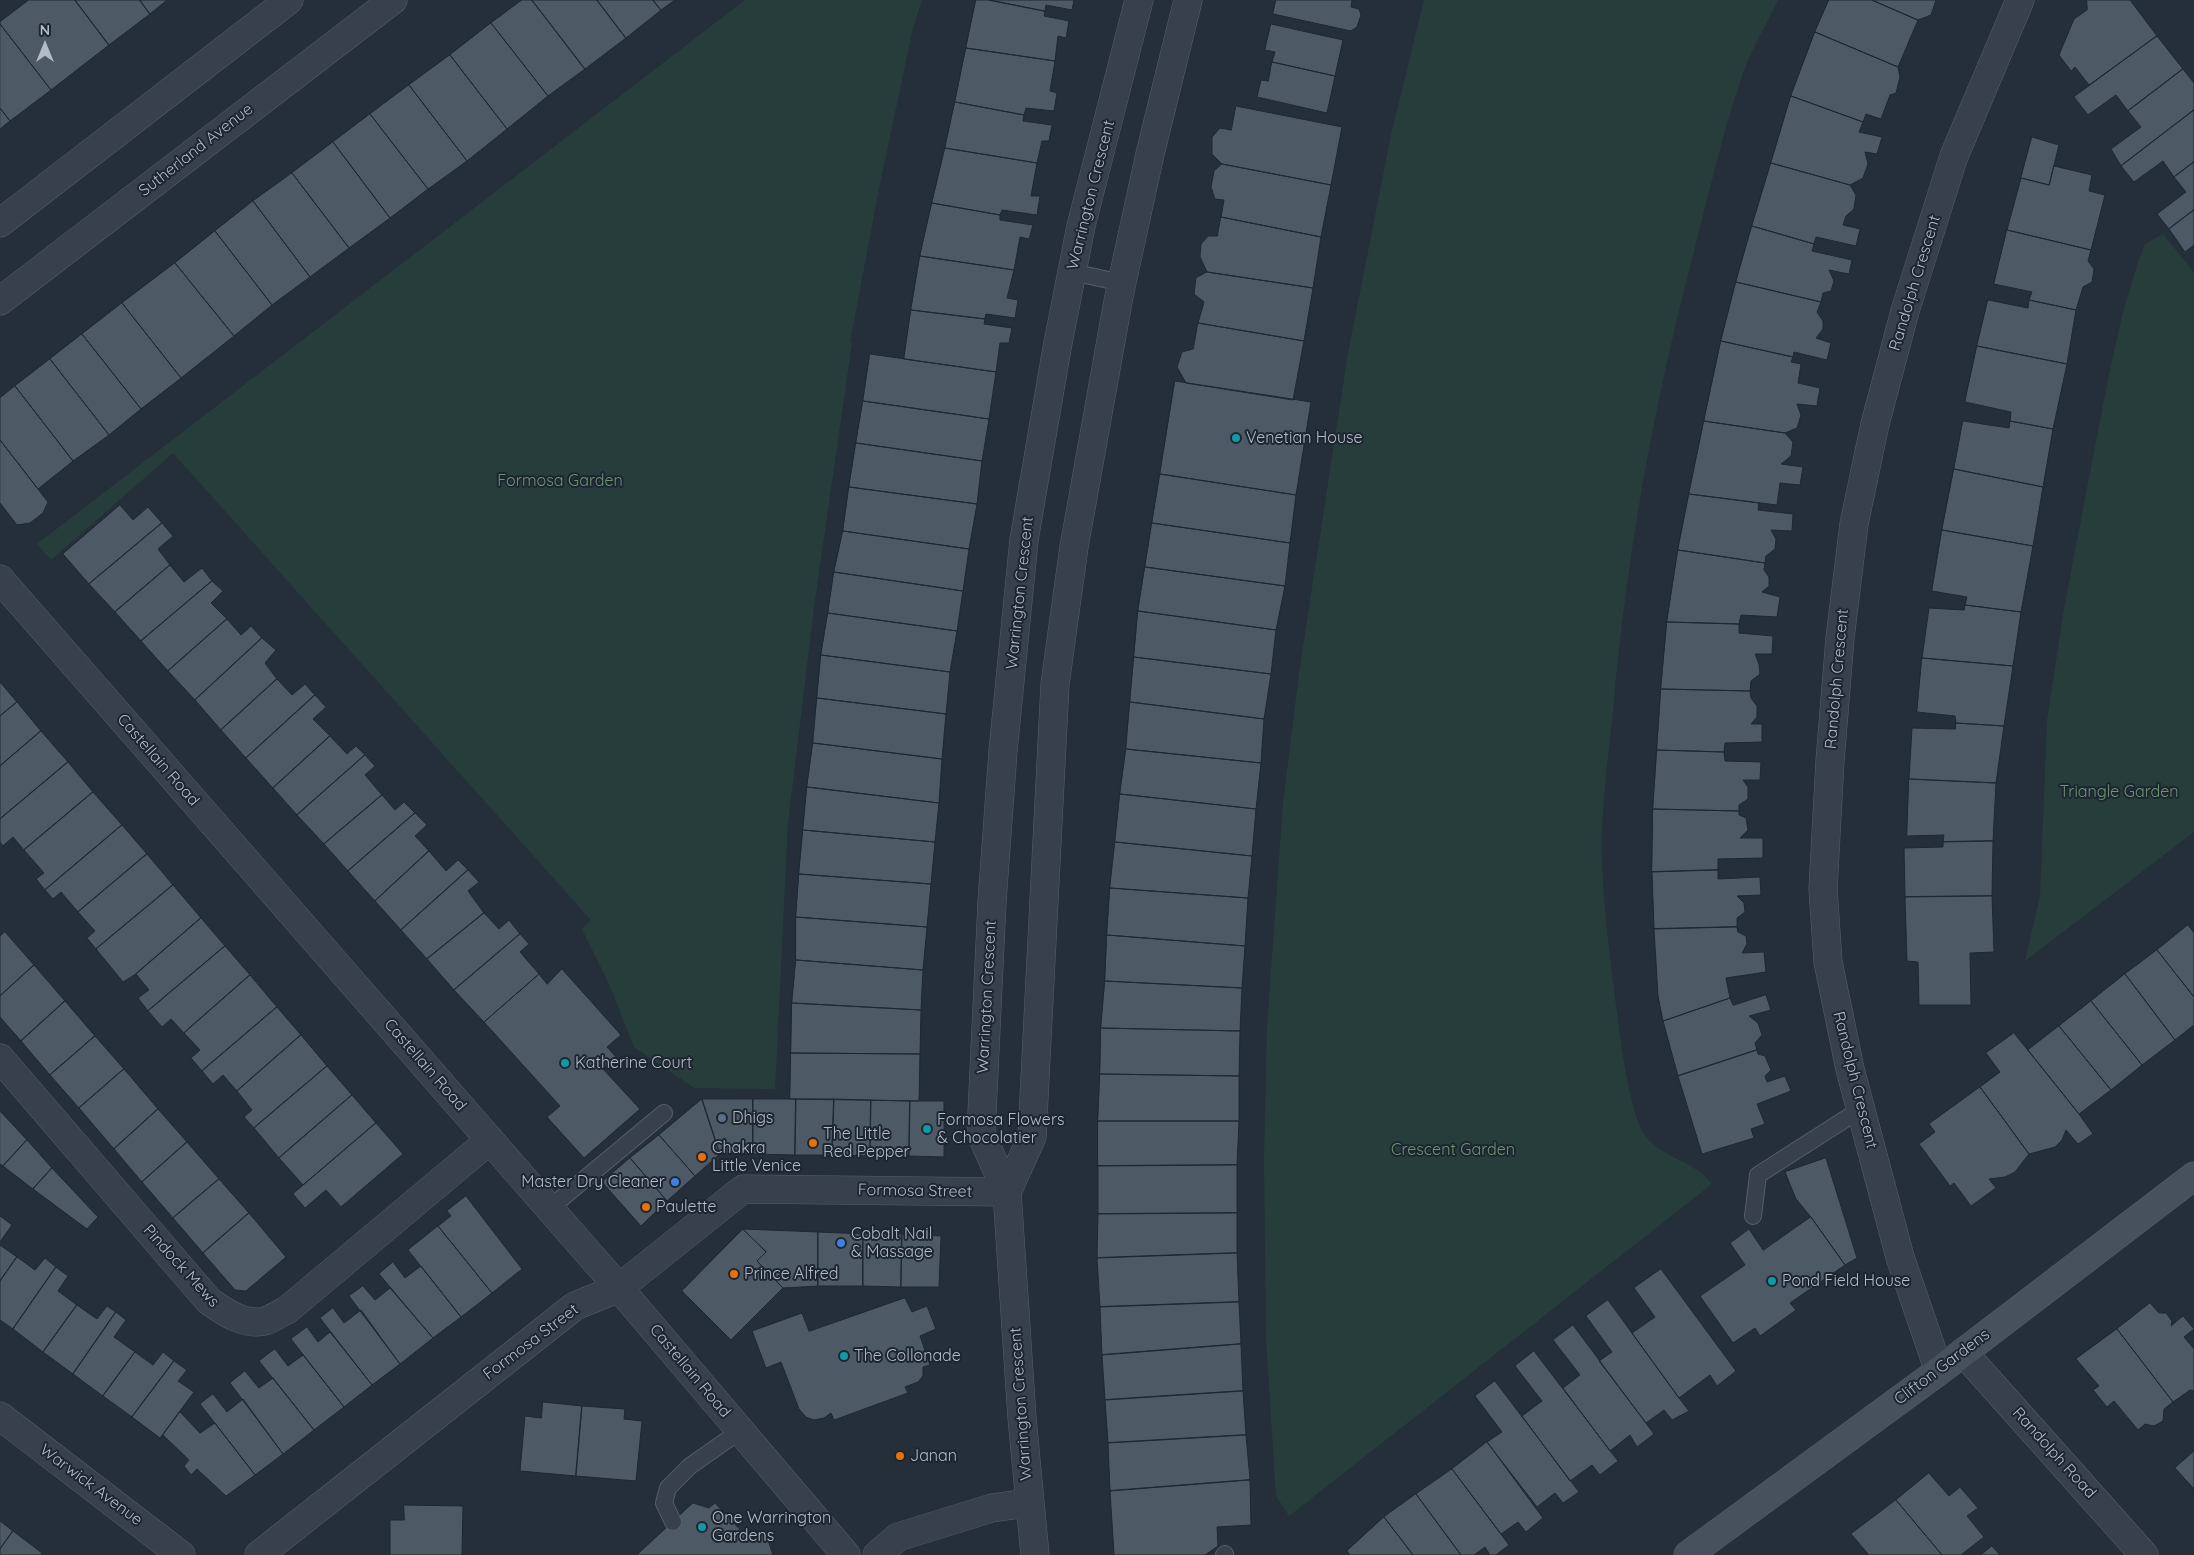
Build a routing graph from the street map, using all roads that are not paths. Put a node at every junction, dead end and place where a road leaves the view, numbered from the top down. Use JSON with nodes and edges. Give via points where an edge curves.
{"nodes":[{"id":1,"x":290,"y":0,"type":"edge"},
{"id":2,"x":393,"y":0,"type":"edge"},
{"id":3,"x":1139,"y":0,"type":"edge"},
{"id":4,"x":1188,"y":0,"type":"edge"},
{"id":5,"x":2020,"y":0,"type":"edge"},
{"id":6,"x":0,"y":223,"type":"edge"},
{"id":7,"x":1072,"y":272,"type":"junction"},
{"id":8,"x":1122,"y":283,"type":"junction"},
{"id":9,"x":0,"y":301,"type":"edge"},
{"id":10,"x":0,"y":579,"type":"edge"},
{"id":11,"x":0,"y":1058,"type":"edge"},
{"id":12,"x":1862,"y":1109,"type":"junction"},
{"id":13,"x":664,"y":1113,"type":"dead end"},
{"id":14,"x":490,"y":1140,"type":"junction"},
{"id":15,"x":2194,"y":1176,"type":"edge"},
{"id":16,"x":1007,"y":1192,"type":"junction"},
{"id":17,"x":550,"y":1208,"type":"junction"},
{"id":18,"x":1753,"y":1216,"type":"dead end"},
{"id":19,"x":619,"y":1288,"type":"junction"},
{"id":20,"x":1963,"y":1352,"type":"junction"},
{"id":21,"x":1939,"y":1371,"type":"junction"},
{"id":22,"x":0,"y":1416,"type":"edge"},
{"id":23,"x":740,"y":1431,"type":"junction"},
{"id":24,"x":1028,"y":1503,"type":"junction"},
{"id":25,"x":673,"y":1522,"type":"dead end"},
{"id":26,"x":181,"y":1555,"type":"edge"},
{"id":27,"x":258,"y":1555,"type":"edge"},
{"id":28,"x":846,"y":1555,"type":"edge"},
{"id":29,"x":877,"y":1555,"type":"edge"},
{"id":30,"x":1035,"y":1555,"type":"edge"},
{"id":31,"x":1688,"y":1555,"type":"edge"},
{"id":32,"x":2144,"y":1555,"type":"edge"}],
"edges":[{"from":1,"to":6,"type":"street"},
{"from":2,"to":9,"type":"street","name":"Sutherland Avenue"},
{"from":3,"to":7,"type":"street","name":"Warrington Crescent"},
{"from":4,"to":8,"type":"street","name":"Warrington Crescent"},
{"from":5,"to":12,"type":"street","name":"Randolph Crescent","via":[[1951,166],[1905,311],[1877,415],[1854,524],[1840,638],[1823,889],[1828,962],[1850,1069]]},
{"from":7,"to":8,"type":"lane"},
{"from":7,"to":16,"type":"street","name":"Warrington Crescent","via":[[1024,540],[992,902],[981,1134]]},
{"from":8,"to":16,"type":"street","name":"Warrington Crescent","via":[[1074,547],[1055,684],[1032,1137]]},
{"from":10,"to":14,"type":"street","name":"Castellain Road"},
{"from":11,"to":14,"type":"street","name":"Pindock Mews","via":[[208,1301],[231,1317],[246,1320],[264,1321],[286,1310]]},
{"from":12,"to":18,"type":"lane","via":[[1758,1175]]},
{"from":12,"to":21,"type":"street","name":"Randolph Crescent","via":[[1900,1257]]},
{"from":13,"to":17,"type":"lane"},
{"from":14,"to":17,"type":"street","name":"Castellain Road"},
{"from":15,"to":20,"type":"main road","name":"Clifton Gardens"},
{"from":16,"to":19,"type":"street","name":"Formosa Street","via":[[743,1189]]},
{"from":16,"to":24,"type":"street","name":"Warrington Crescent"},
{"from":17,"to":19,"type":"street","name":"Castellain Road"},
{"from":19,"to":23,"type":"street","name":"Castellain Road"},
{"from":19,"to":27,"type":"street","name":"Formosa Street","via":[[575,1306]]},
{"from":20,"to":21,"type":"main road","name":"Clifton Gardens"},
{"from":20,"to":32,"type":"street","name":"Randolph Road"},
{"from":21,"to":31,"type":"main road","name":"Clifton Gardens"},
{"from":22,"to":26,"type":"street","name":"Warwick Avenue"},
{"from":23,"to":25,"type":"lane","via":[[690,1466],[668,1488],[664,1503]]},
{"from":23,"to":28,"type":"street","name":"Castellain Road"},
{"from":24,"to":29,"type":"street","via":[[992,1508],[898,1537]]},
{"from":24,"to":30,"type":"street","name":"Warrington Crescent"}]}
